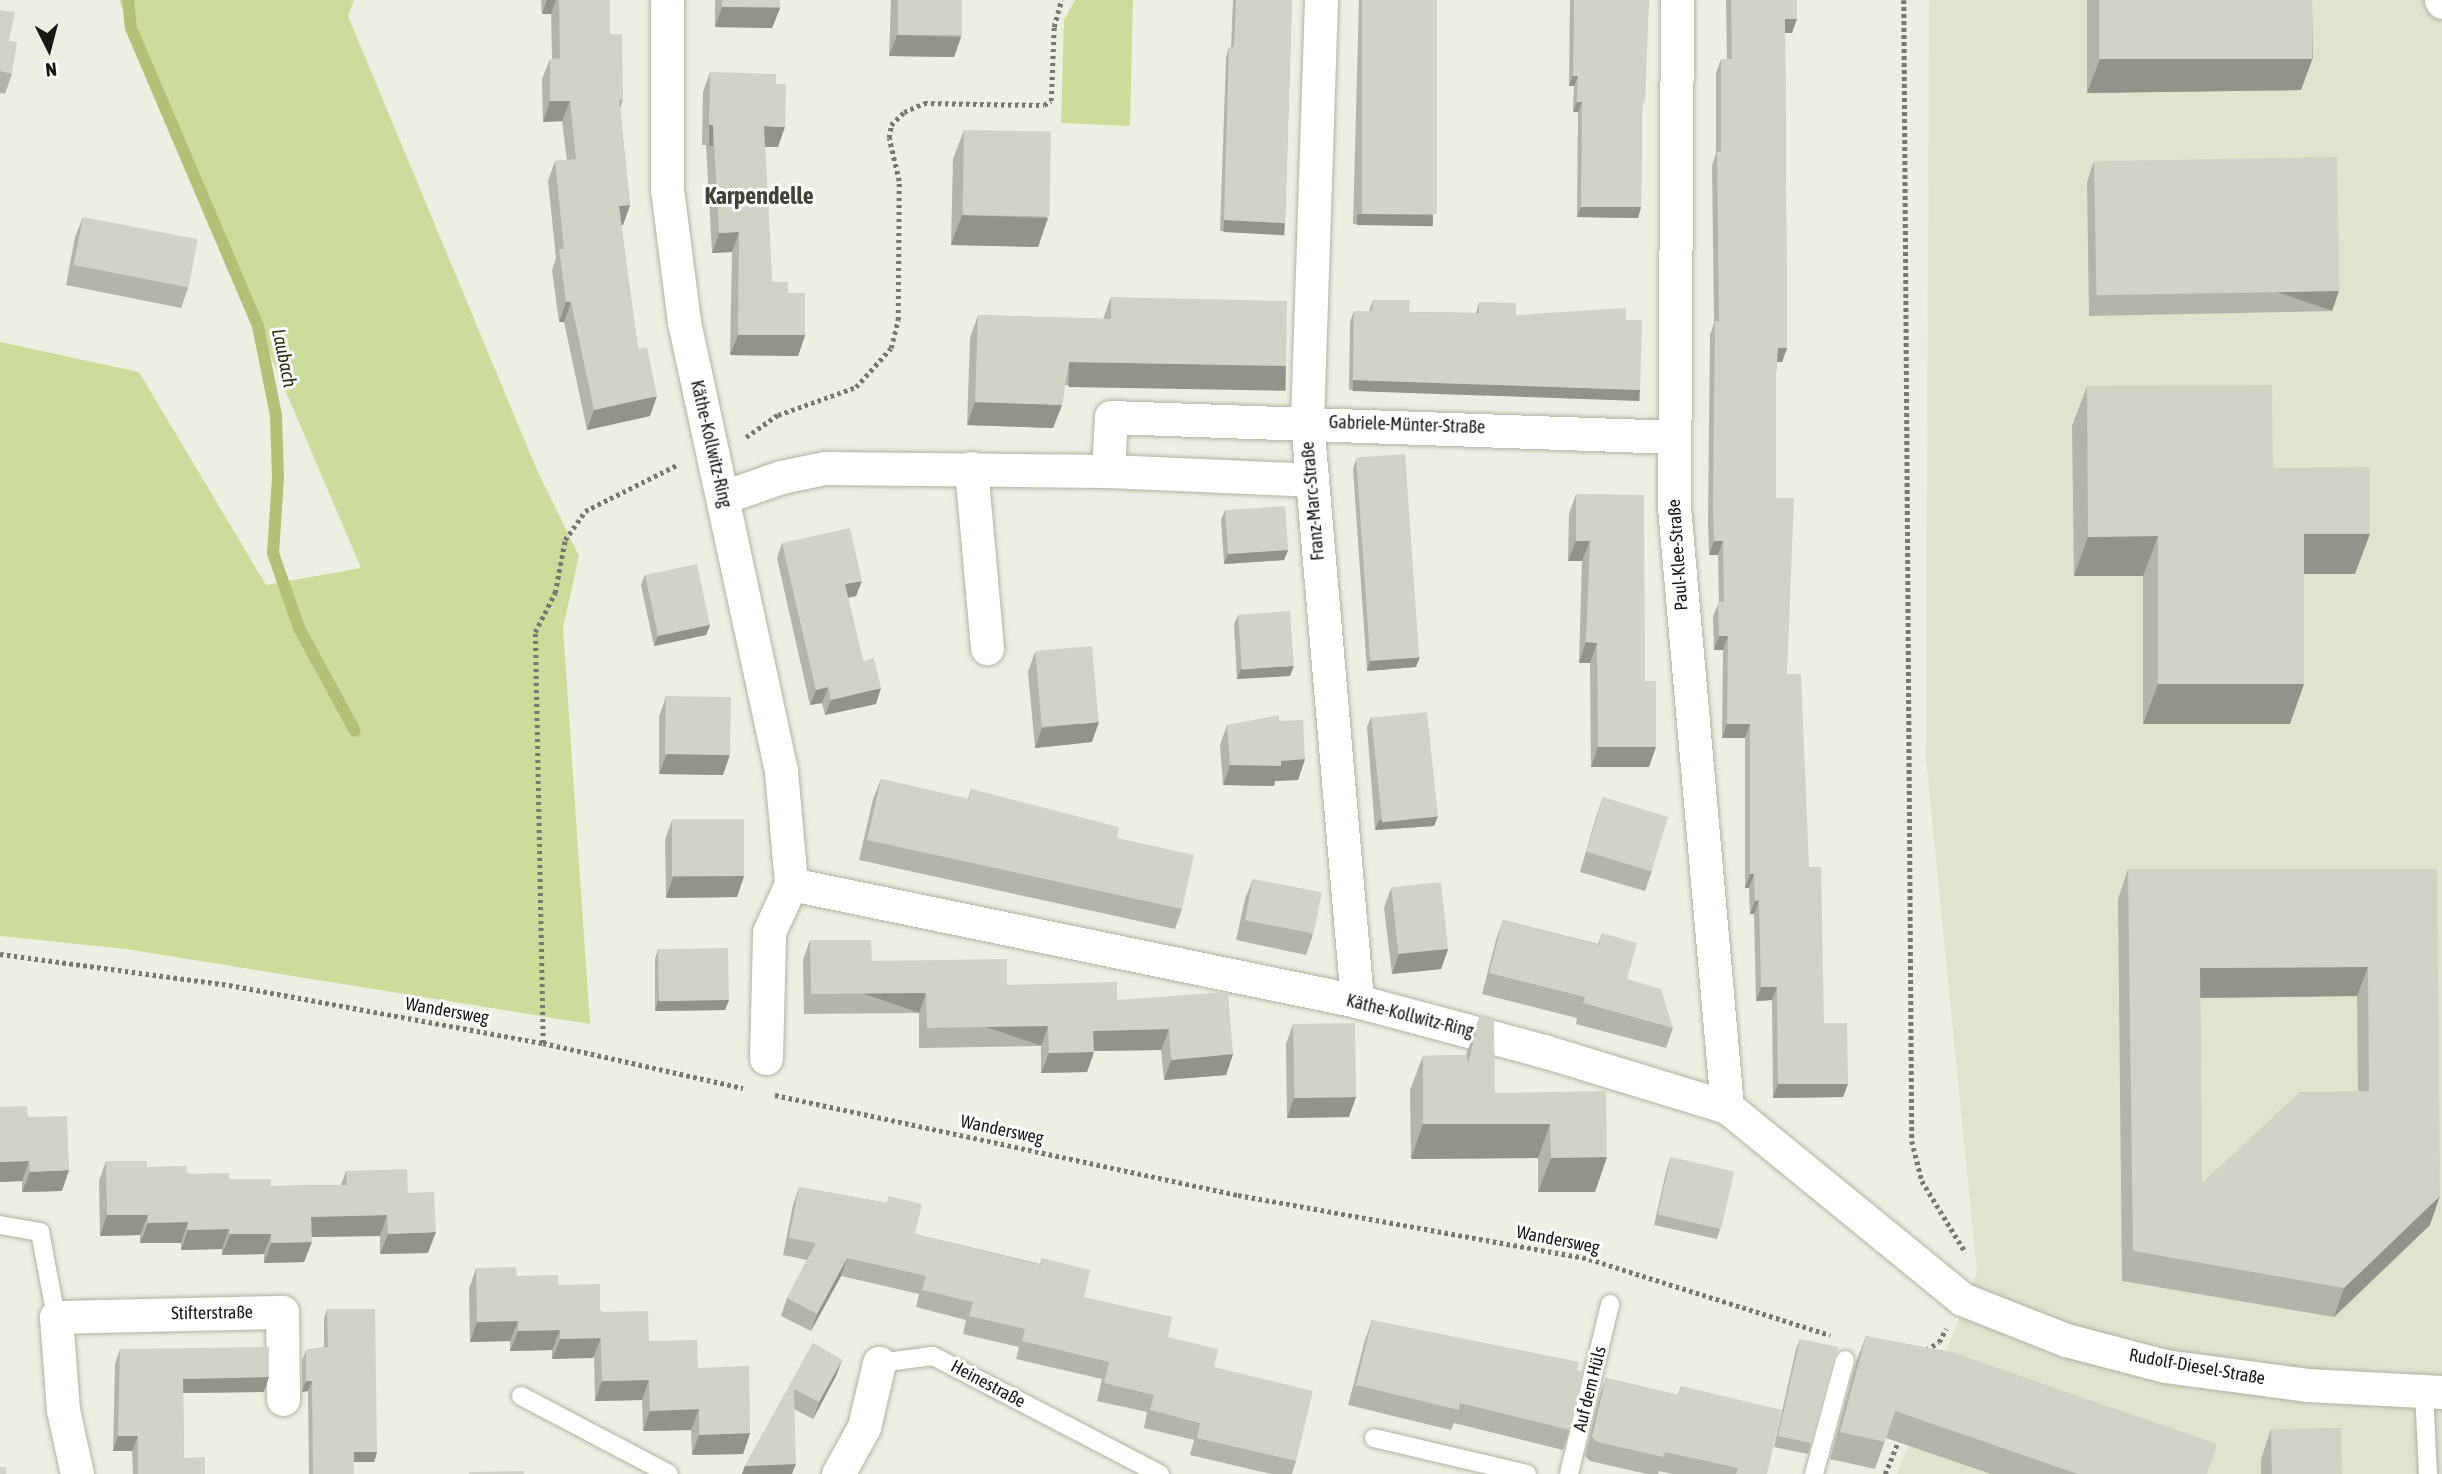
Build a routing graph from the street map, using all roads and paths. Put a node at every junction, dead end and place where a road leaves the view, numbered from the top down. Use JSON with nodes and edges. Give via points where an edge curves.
{"nodes":[{"id":1,"x":667,"y":0,"type":"edge"},
{"id":2,"x":1062,"y":0,"type":"edge"},
{"id":3,"x":1321,"y":0,"type":"edge"},
{"id":4,"x":1677,"y":0,"type":"edge"},
{"id":5,"x":1904,"y":0,"type":"edge"},
{"id":6,"x":1307,"y":421,"type":"junction"},
{"id":7,"x":1674,"y":437,"type":"junction"},
{"id":8,"x":971,"y":468,"type":"junction"},
{"id":9,"x":1108,"y":471,"type":"junction"},
{"id":10,"x":718,"y":473,"type":"junction"},
{"id":11,"x":1311,"y":480,"type":"junction"},
{"id":12,"x":987,"y":648,"type":"dead end"},
{"id":13,"x":791,"y":884,"type":"junction"},
{"id":14,"x":0,"y":954,"type":"edge"},
{"id":15,"x":1357,"y":1002,"type":"junction"},
{"id":16,"x":543,"y":1043,"type":"junction"},
{"id":17,"x":766,"y":1058,"type":"dead end"},
{"id":18,"x":758,"y":1091,"type":"dead end"},
{"id":19,"x":771,"y":1094,"type":"dead end"},
{"id":20,"x":1727,"y":1107,"type":"junction"},
{"id":21,"x":0,"y":1225,"type":"edge"},
{"id":22,"x":1962,"y":1299,"type":"junction"},
{"id":23,"x":1610,"y":1304,"type":"dead end"},
{"id":24,"x":56,"y":1317,"type":"junction"},
{"id":25,"x":1838,"y":1337,"type":"dead end"},
{"id":26,"x":1939,"y":1342,"type":"junction"},
{"id":27,"x":1915,"y":1354,"type":"edge"},
{"id":28,"x":1934,"y":1354,"type":"edge"},
{"id":29,"x":1845,"y":1360,"type":"dead end"},
{"id":30,"x":879,"y":1363,"type":"joint"},
{"id":31,"x":2433,"y":1392,"type":"edge"},
{"id":32,"x":521,"y":1396,"type":"dead end"},
{"id":33,"x":283,"y":1399,"type":"dead end"},
{"id":34,"x":1904,"y":1426,"type":"edge"},
{"id":35,"x":1374,"y":1438,"type":"dead end"},
{"id":36,"x":78,"y":1474,"type":"edge"},
{"id":37,"x":669,"y":1474,"type":"edge"},
{"id":38,"x":838,"y":1474,"type":"edge"},
{"id":39,"x":1160,"y":1474,"type":"edge"},
{"id":40,"x":1527,"y":1474,"type":"edge"},
{"id":41,"x":1569,"y":1474,"type":"edge"},
{"id":42,"x":1814,"y":1474,"type":"edge"},
{"id":43,"x":1885,"y":1474,"type":"edge"},
{"id":44,"x":2428,"y":1474,"type":"edge"}],
"edges":[{"from":1,"to":10,"type":"street","name":"Käthe-Kollwitz-Ring","via":[[667,189],[684,323]]},
{"from":2,"to":10,"type":"path","via":[[1054,27],[1051,101],[1044,105],[924,103],[904,112],[891,125],[889,138],[899,181],[898,320],[891,348],[856,387],[778,415],[740,441]]},
{"from":3,"to":6,"type":"street","name":"Franz-Marc-Straße"},
{"from":4,"to":7,"type":"street","name":"Paul-Klee-Straße"},
{"from":5,"to":22,"type":"path","via":[[1912,1140],[1923,1181],[1970,1262]]},
{"from":6,"to":7,"type":"street","name":"Gabriele-Münter-Straße"},
{"from":6,"to":9,"type":"street","name":"Gabriele-Münter-Straße","via":[[1111,417]]},
{"from":6,"to":11,"type":"street","name":"Franz-Marc-Straße"},
{"from":7,"to":20,"type":"street","name":"Paul-Klee-Straße","via":[[1674,507],[1695,779]]},
{"from":8,"to":9,"type":"street"},
{"from":8,"to":10,"type":"street","via":[[825,468],[781,477]]},
{"from":8,"to":12,"type":"street"},
{"from":9,"to":11,"type":"street"},
{"from":10,"to":13,"type":"street","name":"Käthe-Kollwitz-Ring","via":[[780,771]]},
{"from":10,"to":16,"type":"path","via":[[585,511],[565,540],[555,593],[535,632]]},
{"from":11,"to":15,"type":"street","name":"Franz-Marc-Straße"},
{"from":13,"to":15,"type":"street","name":"Käthe-Kollwitz-Ring"},
{"from":13,"to":17,"type":"street","via":[[769,932]]},
{"from":14,"to":16,"type":"path","name":"Wandersweg","via":[[229,985]]},
{"from":15,"to":20,"type":"street","name":"Käthe-Kollwitz-Ring","via":[[1544,1051]]},
{"from":16,"to":18,"type":"path","name":"Wandersweg"},
{"from":19,"to":25,"type":"path","name":"Wandersweg","via":[[1238,1195],[1589,1259]]},
{"from":20,"to":22,"type":"street","name":"Käthe-Kollwitz-Ring"},
{"from":21,"to":24,"type":"lane","via":[[40,1232]]},
{"from":22,"to":26,"type":"path"},
{"from":22,"to":31,"type":"street","name":"Rudolf-Diesel-Straße","via":[[2066,1340],[2165,1366],[2307,1385]]},
{"from":23,"to":41,"type":"lane","name":"Auf dem Hüls"},
{"from":24,"to":33,"type":"street","name":"Stifterstraße","via":[[282,1312]]},
{"from":24,"to":36,"type":"street","via":[[62,1410]]},
{"from":26,"to":27,"type":"path"},
{"from":26,"to":28,"type":"path"},
{"from":29,"to":42,"type":"lane"},
{"from":30,"to":38,"type":"street","name":"Heinestraße","via":[[864,1427]]},
{"from":30,"to":39,"type":"lane","name":"Heinestraße","via":[[933,1356]]},
{"from":31,"to":44,"type":"lane"},
{"from":32,"to":37,"type":"lane"},
{"from":34,"to":43,"type":"path"},
{"from":35,"to":40,"type":"lane"}]}
